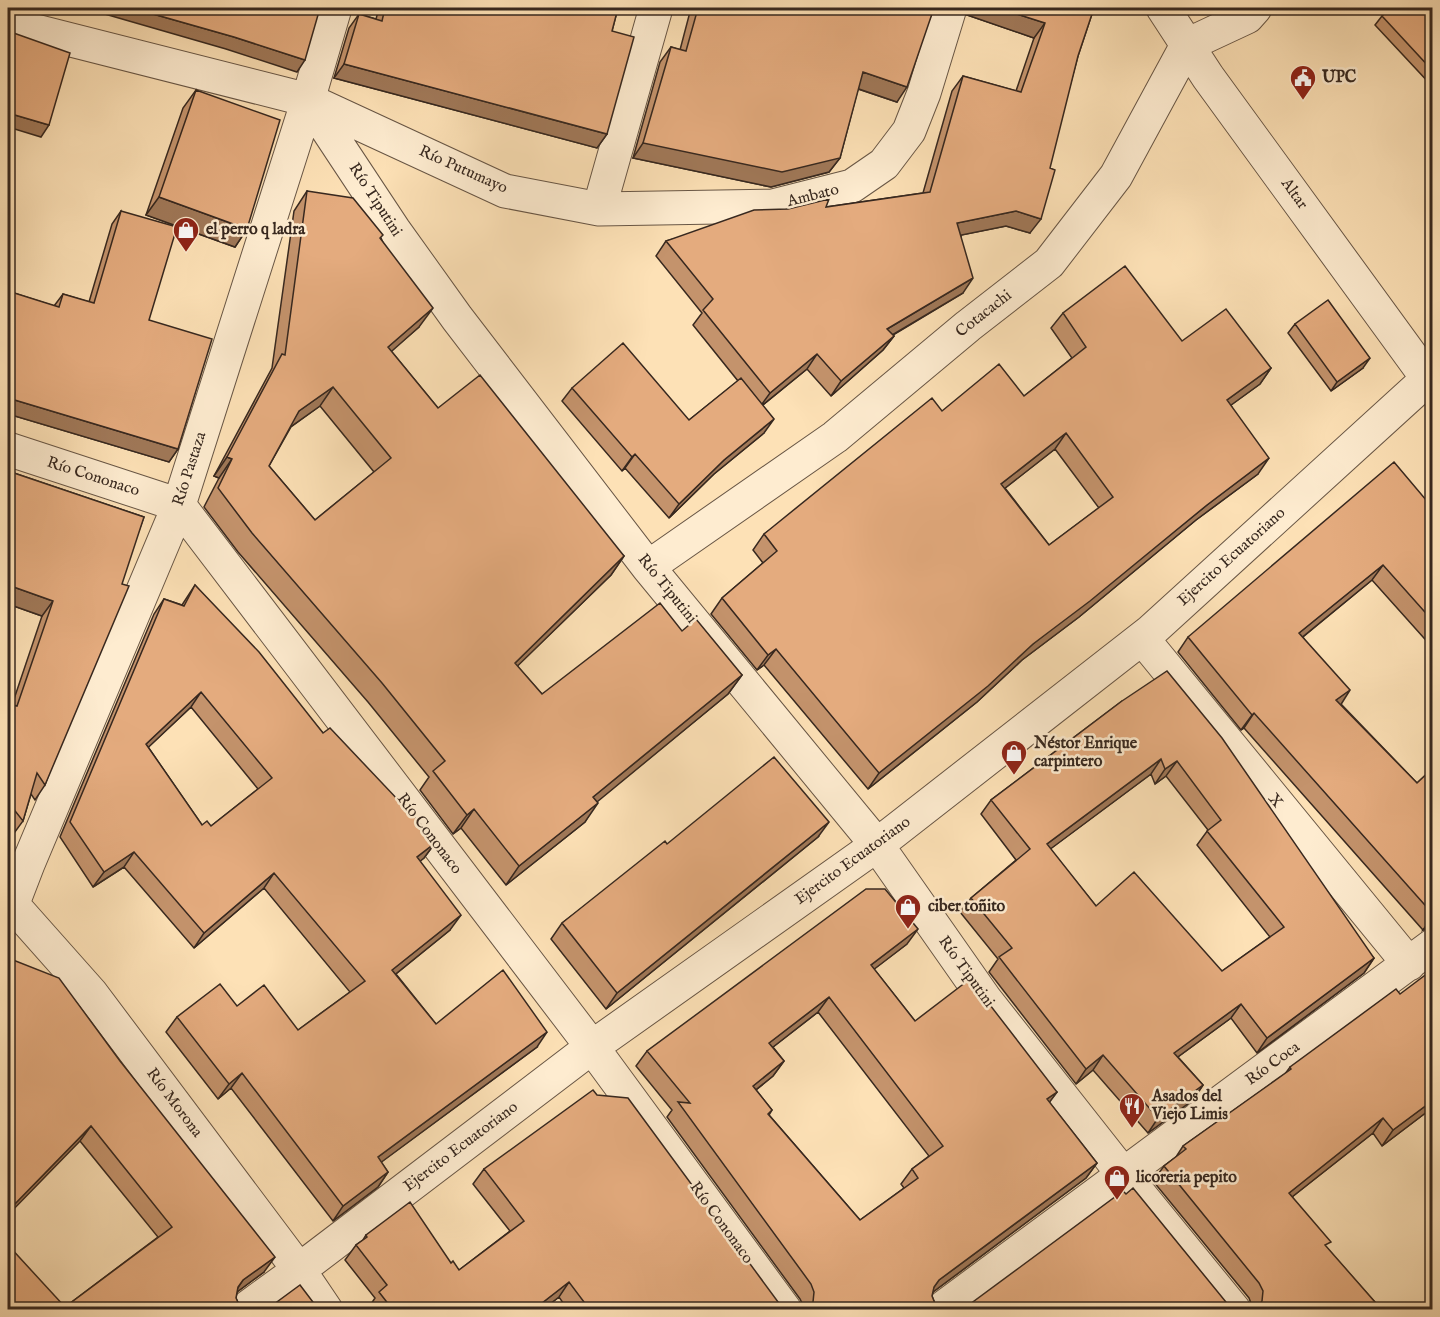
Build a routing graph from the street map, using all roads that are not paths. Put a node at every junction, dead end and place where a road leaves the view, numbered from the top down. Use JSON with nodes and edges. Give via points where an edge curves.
{"nodes":[{"id":1,"x":335,"y":8,"type":"edge"},
{"id":2,"x":656,"y":8,"type":"edge"},
{"id":3,"x":950,"y":8,"type":"edge"},
{"id":4,"x":1163,"y":8,"type":"edge"},
{"id":5,"x":1255,"y":8,"type":"edge"},
{"id":6,"x":8,"y":24,"type":"edge"},
{"id":7,"x":1187,"y":45,"type":"junction"},
{"id":8,"x":308,"y":100,"type":"junction"},
{"id":9,"x":599,"y":209,"type":"junction"},
{"id":10,"x":1430,"y":377,"type":"edge"},
{"id":11,"x":8,"y":449,"type":"edge"},
{"id":12,"x":179,"y":505,"type":"junction"},
{"id":13,"x":648,"y":567,"type":"junction"},
{"id":14,"x":1142,"y":638,"type":"junction"},
{"id":15,"x":877,"y":845,"type":"junction"},
{"id":16,"x":18,"y":861,"type":"edge"},
{"id":17,"x":10,"y":910,"type":"edge"},
{"id":18,"x":1421,"y":955,"type":"edge"},
{"id":19,"x":591,"y":1047,"type":"junction"},
{"id":20,"x":1123,"y":1174,"type":"junction"},
{"id":21,"x":299,"y":1270,"type":"junction"},
{"id":22,"x":244,"y":1310,"type":"edge"},
{"id":23,"x":326,"y":1310,"type":"edge"},
{"id":24,"x":785,"y":1310,"type":"edge"},
{"id":25,"x":940,"y":1310,"type":"edge"},
{"id":26,"x":1234,"y":1310,"type":"edge"}],
"edges":[{"from":1,"to":8,"type":"street","name":"Río Pastaza"},
{"from":2,"to":9,"type":"street"},
{"from":3,"to":9,"type":"street","name":"Ambato","via":[[909,131],[884,164],[852,186],[773,206]]},
{"from":4,"to":7,"type":"street","name":"Altar"},
{"from":5,"to":7,"type":"street","via":[[1247,17]]},
{"from":6,"to":8,"type":"street"},
{"from":7,"to":10,"type":"street","name":"Altar"},
{"from":7,"to":13,"type":"street","name":"Cotacachi","via":[[1116,176],[1049,263],[835,437]]},
{"from":8,"to":9,"type":"street","name":"Río Putumayo","via":[[505,191]]},
{"from":8,"to":12,"type":"street","name":"Río Pastaza"},
{"from":8,"to":13,"type":"street","name":"Río Tiputini","via":[[457,318]]},
{"from":10,"to":14,"type":"street","name":"Ejercito Ecuatoriano"},
{"from":11,"to":12,"type":"street","name":"Río Cononaco"},
{"from":12,"to":16,"type":"street","name":"Río Pastaza"},
{"from":12,"to":19,"type":"street","name":"Río Cononaco"},
{"from":13,"to":15,"type":"street","name":"Río Tiputini"},
{"from":14,"to":15,"type":"street","name":"Ejercito Ecuatoriano"},
{"from":14,"to":18,"type":"street","name":"X"},
{"from":15,"to":19,"type":"street","name":"Ejercito Ecuatoriano"},
{"from":15,"to":20,"type":"street","name":"Río Tiputini","via":[[985,999]]},
{"from":16,"to":17,"type":"street","name":"Río Pastaza"},
{"from":17,"to":21,"type":"street","name":"Río Morona","via":[[91,993]]},
{"from":18,"to":20,"type":"street","name":"Río Coca"},
{"from":19,"to":21,"type":"street","name":"Ejercito Ecuatoriano"},
{"from":19,"to":24,"type":"street","name":"Río Cononaco"},
{"from":20,"to":25,"type":"street","name":"Río Coca"},
{"from":20,"to":26,"type":"street","name":"Río Tiputini"},
{"from":21,"to":22,"type":"street","name":"Ejercito Ecuatoriano"},
{"from":21,"to":23,"type":"street","name":"Río Morona"}]}
